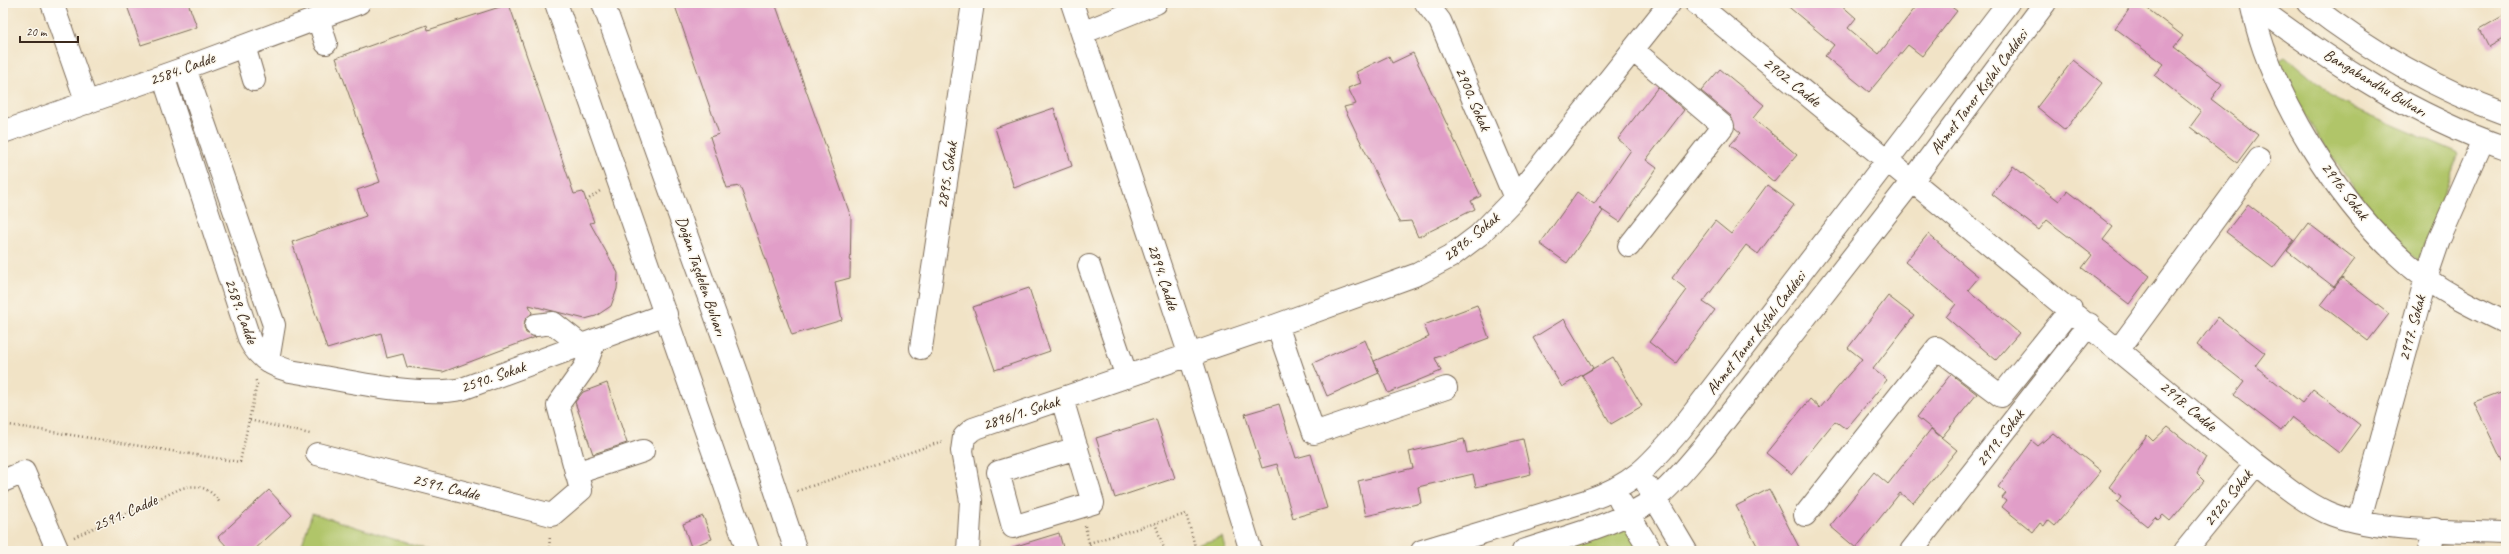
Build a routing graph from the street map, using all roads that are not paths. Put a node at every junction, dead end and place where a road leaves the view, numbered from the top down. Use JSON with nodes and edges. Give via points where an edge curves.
{"nodes":[{"id":1,"x":52,"y":3,"type":"edge"},
{"id":2,"x":359,"y":3,"type":"edge"},
{"id":3,"x":556,"y":3,"type":"edge"},
{"id":4,"x":603,"y":3,"type":"edge"},
{"id":5,"x":973,"y":3,"type":"edge"},
{"id":6,"x":1072,"y":3,"type":"edge"},
{"id":7,"x":1156,"y":3,"type":"edge"},
{"id":8,"x":1670,"y":3,"type":"edge"},
{"id":9,"x":1696,"y":3,"type":"edge"},
{"id":10,"x":2008,"y":3,"type":"edge"},
{"id":11,"x":2044,"y":3,"type":"edge"},
{"id":12,"x":2252,"y":3,"type":"edge"},
{"id":13,"x":2308,"y":3,"type":"edge"},
{"id":14,"x":1430,"y":5,"type":"edge"},
{"id":15,"x":318,"y":18,"type":"junction"},
{"id":16,"x":1082,"y":33,"type":"junction"},
{"id":17,"x":326,"y":43,"type":"dead end"},
{"id":18,"x":244,"y":46,"type":"junction"},
{"id":19,"x":1633,"y":50,"type":"junction"},
{"id":20,"x":185,"y":68,"type":"junction"},
{"id":21,"x":163,"y":76,"type":"junction"},
{"id":22,"x":254,"y":80,"type":"dead end"},
{"id":23,"x":86,"y":103,"type":"junction"},
{"id":24,"x":2506,"y":114,"type":"edge"},
{"id":25,"x":3,"y":132,"type":"edge"},
{"id":26,"x":2483,"y":140,"type":"junction"},
{"id":27,"x":2506,"y":148,"type":"edge"},
{"id":28,"x":2259,"y":159,"type":"dead end"},
{"id":29,"x":1888,"y":161,"type":"junction"},
{"id":30,"x":1913,"y":180,"type":"junction"},
{"id":31,"x":1515,"y":198,"type":"junction"},
{"id":32,"x":235,"y":213,"type":"junction"},
{"id":33,"x":210,"y":221,"type":"junction"},
{"id":34,"x":1629,"y":246,"type":"dead end"},
{"id":35,"x":1089,"y":266,"type":"dead end"},
{"id":36,"x":2426,"y":278,"type":"junction"},
{"id":37,"x":2071,"y":309,"type":"junction"},
{"id":38,"x":666,"y":314,"type":"junction"},
{"id":39,"x":2506,"y":323,"type":"edge"},
{"id":40,"x":2089,"y":324,"type":"junction"},
{"id":41,"x":1277,"y":325,"type":"junction"},
{"id":42,"x":536,"y":326,"type":"dead end"},
{"id":43,"x":588,"y":343,"type":"junction"},
{"id":44,"x":921,"y":348,"type":"dead end"},
{"id":45,"x":2119,"y":349,"type":"junction"},
{"id":46,"x":1190,"y":356,"type":"junction"},
{"id":47,"x":261,"y":369,"type":"junction"},
{"id":48,"x":1127,"y":377,"type":"junction"},
{"id":49,"x":1446,"y":388,"type":"dead end"},
{"id":50,"x":1062,"y":399,"type":"junction"},
{"id":51,"x":1077,"y":448,"type":"junction"},
{"id":52,"x":644,"y":451,"type":"dead end"},
{"id":53,"x":317,"y":454,"type":"road end"},
{"id":54,"x":2256,"y":464,"type":"junction"},
{"id":55,"x":576,"y":473,"type":"junction"},
{"id":56,"x":1637,"y":477,"type":"junction"},
{"id":57,"x":3,"y":481,"type":"edge"},
{"id":58,"x":1612,"y":492,"type":"junction"},
{"id":59,"x":1656,"y":498,"type":"junction"},
{"id":60,"x":1629,"y":513,"type":"junction"},
{"id":61,"x":1805,"y":515,"type":"dead end"},
{"id":62,"x":2359,"y":522,"type":"junction"},
{"id":63,"x":2435,"y":530,"type":"junction"},
{"id":64,"x":2506,"y":533,"type":"edge"},
{"id":65,"x":57,"y":548,"type":"edge"},
{"id":66,"x":748,"y":551,"type":"edge"},
{"id":67,"x":796,"y":551,"type":"edge"},
{"id":68,"x":968,"y":551,"type":"edge"},
{"id":69,"x":1252,"y":551,"type":"edge"},
{"id":70,"x":1422,"y":551,"type":"edge"},
{"id":71,"x":1523,"y":551,"type":"edge"},
{"id":72,"x":1651,"y":551,"type":"edge"},
{"id":73,"x":1686,"y":551,"type":"edge"},
{"id":74,"x":1912,"y":551,"type":"edge"},
{"id":75,"x":2185,"y":551,"type":"edge"},
{"id":76,"x":2429,"y":551,"type":"edge"}],
"edges":[{"from":1,"to":23,"type":"street"},
{"from":2,"to":15,"type":"street","name":"2584. Cadde"},
{"from":3,"to":38,"type":"street"},
{"from":4,"to":67,"type":"street","name":"Doğan Taşdelen Bulvarı"},
{"from":5,"to":44,"type":"street","name":"2895. Sokak"},
{"from":6,"to":16,"type":"street","name":"2894. Cadde"},
{"from":7,"to":16,"type":"street"},
{"from":8,"to":19,"type":"street","name":"2896. Sokak"},
{"from":9,"to":29,"type":"street","name":"2902. Cadde"},
{"from":10,"to":29,"type":"street","name":"Ahmet Taner Kışlalı Caddesi"},
{"from":11,"to":30,"type":"street","name":"Ahmet Taner Kışlalı Caddesi"},
{"from":12,"to":26,"type":"street","name":"Bangabandhu Bulvarı","via":[[2297,36],[2389,94],[2439,121]]},
{"from":12,"to":36,"type":"street","name":"2916. Sokak","via":[[2269,66],[2314,148],[2365,218],[2395,252]]},
{"from":13,"to":24,"type":"street","name":"Bangabandhu Bulvarı","via":[[2378,53],[2404,68],[2455,94]]},
{"from":14,"to":31,"type":"street","name":"2900. Sokak","via":[[1443,28]]},
{"from":15,"to":17,"type":"street"},
{"from":15,"to":18,"type":"street","name":"2584. Cadde"},
{"from":16,"to":46,"type":"street","name":"2894. Cadde"},
{"from":18,"to":20,"type":"street","name":"2584. Cadde"},
{"from":18,"to":22,"type":"street"},
{"from":19,"to":31,"type":"street","name":"2896. Sokak"},
{"from":19,"to":34,"type":"street","via":[[1723,126]]},
{"from":20,"to":21,"type":"street","name":"2584. Cadde"},
{"from":20,"to":32,"type":"street","name":"2589. Cadde"},
{"from":21,"to":23,"type":"street","name":"2584. Cadde"},
{"from":21,"to":33,"type":"street","name":"2589. Cadde"},
{"from":23,"to":25,"type":"street","name":"2584. Cadde"},
{"from":26,"to":27,"type":"street","name":"Bangabandhu Bulvarı"},
{"from":26,"to":36,"type":"street","name":"2917. Sokak"},
{"from":28,"to":45,"type":"street"},
{"from":29,"to":30,"type":"street","name":"2902. Cadde"},
{"from":29,"to":56,"type":"street","name":"Ahmet Taner Kışlalı Caddesi","via":[[1681,429]]},
{"from":30,"to":37,"type":"street","name":"2918. Cadde"},
{"from":30,"to":59,"type":"street","name":"Ahmet Taner Kışlalı Caddesi","via":[[1704,447]]},
{"from":31,"to":41,"type":"street","name":"2896. Sokak","via":[[1466,246],[1435,266]]},
{"from":32,"to":33,"type":"street"},
{"from":32,"to":47,"type":"street","name":"2589. Cadde","via":[[274,325]]},
{"from":33,"to":47,"type":"street","name":"2589. Cadde","via":[[250,342],[259,356]]},
{"from":35,"to":48,"type":"street"},
{"from":36,"to":39,"type":"street","name":"2916. Sokak"},
{"from":36,"to":62,"type":"street","name":"2917. Sokak"},
{"from":37,"to":40,"type":"street","name":"2918. Cadde"},
{"from":37,"to":61,"type":"street","via":[[2001,396],[1937,348]]},
{"from":38,"to":43,"type":"street","name":"2590. Sokak"},
{"from":38,"to":66,"type":"street"},
{"from":40,"to":45,"type":"street","name":"2918. Cadde"},
{"from":40,"to":74,"type":"street","name":"2919. Sokak"},
{"from":41,"to":46,"type":"street","name":"2896. Sokak"},
{"from":41,"to":49,"type":"street","via":[[1314,433]]},
{"from":42,"to":43,"type":"street","via":[[553,323]]},
{"from":43,"to":47,"type":"street","name":"2590. Sokak","via":[[450,392],[415,391],[283,369]]},
{"from":43,"to":55,"type":"street","via":[[585,367],[558,405]]},
{"from":45,"to":54,"type":"street","name":"2918. Cadde"},
{"from":46,"to":48,"type":"street","name":"2896/1. Sokak"},
{"from":46,"to":69,"type":"street","name":"2894. Cadde"},
{"from":48,"to":50,"type":"street","name":"2896/1. Sokak"},
{"from":50,"to":51,"type":"street"},
{"from":50,"to":68,"type":"street","name":"2896/1. Sokak","via":[[978,426],[964,437],[962,451],[971,501]]},
{"from":51,"to":51,"type":"street","via":[[1093,503],[1013,527],[998,472]]},
{"from":52,"to":55,"type":"street"},
{"from":53,"to":55,"type":"street","name":"2591. Cadde","via":[[552,515],[581,490]]},
{"from":54,"to":62,"type":"street","name":"2918. Cadde","via":[[2316,507],[2337,517]]},
{"from":54,"to":75,"type":"street","name":"2920. Sokak"},
{"from":56,"to":58,"type":"street","name":"Ahmet Taner Kışlalı Caddesi"},
{"from":56,"to":59,"type":"street"},
{"from":57,"to":65,"type":"street","via":[[24,472]]},
{"from":58,"to":60,"type":"street"},
{"from":58,"to":70,"type":"street","name":"Ahmet Taner Kışlalı Caddesi"},
{"from":59,"to":60,"type":"street","name":"Ahmet Taner Kışlalı Caddesi"},
{"from":59,"to":73,"type":"street"},
{"from":60,"to":71,"type":"street","name":"Ahmet Taner Kışlalı Caddesi"},
{"from":60,"to":72,"type":"street"},
{"from":62,"to":63,"type":"street","name":"2918. Cadde"},
{"from":63,"to":64,"type":"street","name":"2918. Cadde"},
{"from":63,"to":76,"type":"street"}]}
